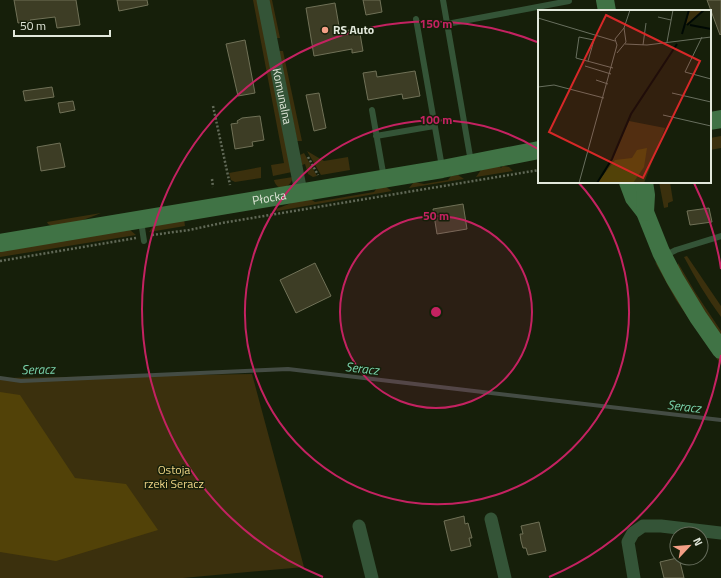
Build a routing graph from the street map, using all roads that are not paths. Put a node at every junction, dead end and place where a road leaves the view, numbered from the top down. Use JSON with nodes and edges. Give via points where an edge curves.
{"nodes":[{"id":1,"x":263,"y":0,"type":"edge"},
{"id":2,"x":443,"y":0,"type":"edge"},
{"id":3,"x":568,"y":0,"type":"edge"},
{"id":4,"x":604,"y":0,"type":"edge"},
{"id":5,"x":606,"y":10,"type":"edge"},
{"id":6,"x":416,"y":19,"type":"dead end"},
{"id":7,"x":448,"y":24,"type":"junction"},
{"id":8,"x":372,"y":110,"type":"dead end"},
{"id":9,"x":721,"y":119,"type":"edge"},
{"id":10,"x":711,"y":121,"type":"edge"},
{"id":11,"x":434,"y":126,"type":"junction"},
{"id":12,"x":376,"y":136,"type":"junction"},
{"id":13,"x":538,"y":150,"type":"edge"},
{"id":14,"x":472,"y":164,"type":"junction"},
{"id":15,"x":442,"y":169,"type":"junction"},
{"id":16,"x":384,"y":178,"type":"junction"},
{"id":17,"x":628,"y":183,"type":"edge"},
{"id":18,"x":644,"y":183,"type":"edge"},
{"id":19,"x":302,"y":192,"type":"junction"},
{"id":20,"x":645,"y":212,"type":"junction"},
{"id":21,"x":721,"y":236,"type":"edge"},
{"id":22,"x":0,"y":243,"type":"edge"},
{"id":23,"x":663,"y":256,"type":"junction"},
{"id":24,"x":721,"y":350,"type":"edge"},
{"id":25,"x":491,"y":519,"type":"dead end"},
{"id":26,"x":359,"y":526,"type":"dead end"},
{"id":27,"x":721,"y":533,"type":"edge"},
{"id":28,"x":372,"y":578,"type":"edge"},
{"id":29,"x":505,"y":578,"type":"edge"},
{"id":30,"x":634,"y":578,"type":"edge"}],
"edges":[{"from":1,"to":19,"type":"street","name":"Komunalna"},
{"from":2,"to":7,"type":"lane"},
{"from":3,"to":7,"type":"lane"},
{"from":4,"to":5,"type":"street"},
{"from":6,"to":11,"type":"lane"},
{"from":7,"to":14,"type":"lane"},
{"from":8,"to":12,"type":"lane"},
{"from":9,"to":10,"type":"street"},
{"from":11,"to":12,"type":"lane"},
{"from":11,"to":15,"type":"lane"},
{"from":12,"to":16,"type":"lane"},
{"from":13,"to":14,"type":"street","name":"Płocka"},
{"from":14,"to":15,"type":"street","name":"Płocka"},
{"from":15,"to":16,"type":"street","name":"Płocka"},
{"from":16,"to":19,"type":"street","name":"Płocka"},
{"from":17,"to":20,"type":"street","via":[[634,198]]},
{"from":18,"to":20,"type":"street"},
{"from":19,"to":22,"type":"street","name":"Płocka","via":[[143,232]]},
{"from":20,"to":23,"type":"street"},
{"from":21,"to":23,"type":"lane"},
{"from":23,"to":24,"type":"street","via":[[698,317]]},
{"from":25,"to":29,"type":"street"},
{"from":26,"to":28,"type":"street"},
{"from":27,"to":30,"type":"street","via":[[643,526],[632,533],[628,542]]}]}
